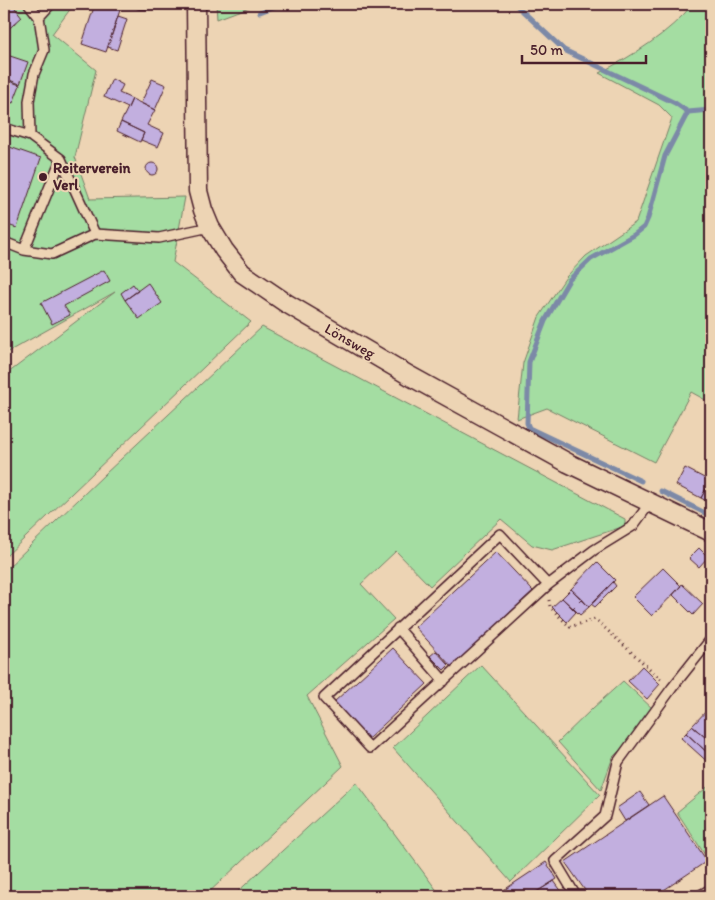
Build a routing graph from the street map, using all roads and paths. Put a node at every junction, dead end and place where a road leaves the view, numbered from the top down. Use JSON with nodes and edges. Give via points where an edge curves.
{"nodes":[{"id":1,"x":29,"y":4,"type":"edge"},
{"id":2,"x":51,"y":4,"type":"edge"},
{"id":3,"x":140,"y":4,"type":"edge"},
{"id":4,"x":146,"y":4,"type":"edge"},
{"id":5,"x":196,"y":4,"type":"edge"},
{"id":6,"x":40,"y":17,"type":"junction"},
{"id":7,"x":4,"y":128,"type":"edge"},
{"id":8,"x":30,"y":136,"type":"junction"},
{"id":9,"x":61,"y":159,"type":"junction"},
{"id":10,"x":210,"y":227,"type":"junction"},
{"id":11,"x":95,"y":234,"type":"junction"},
{"id":12,"x":4,"y":242,"type":"edge"},
{"id":13,"x":24,"y":250,"type":"junction"},
{"id":14,"x":650,"y":503,"type":"junction"},
{"id":15,"x":711,"y":532,"type":"edge"},
{"id":16,"x":548,"y":584,"type":"junction"},
{"id":17,"x":398,"y":628,"type":"junction"},
{"id":18,"x":711,"y":639,"type":"edge"},
{"id":19,"x":444,"y":681,"type":"junction"},
{"id":20,"x":672,"y":688,"type":"junction"},
{"id":21,"x":711,"y":889,"type":"edge"},
{"id":22,"x":576,"y":896,"type":"edge"},
{"id":23,"x":699,"y":896,"type":"edge"}],
"edges":[{"from":1,"to":6,"type":"lane"},
{"from":2,"to":6,"type":"lane"},
{"from":3,"to":4,"type":"lane"},
{"from":5,"to":10,"type":"street","name":"Lönsweg","via":[[198,191]]},
{"from":6,"to":8,"type":"lane","via":[[44,50],[34,74],[29,101]]},
{"from":7,"to":8,"type":"lane"},
{"from":8,"to":9,"type":"lane"},
{"from":9,"to":11,"type":"lane"},
{"from":9,"to":13,"type":"lane"},
{"from":10,"to":11,"type":"lane","via":[[159,238]]},
{"from":10,"to":14,"type":"street","name":"Lönsweg","via":[[242,273],[286,303],[559,458]]},
{"from":11,"to":13,"type":"lane","via":[[52,254]]},
{"from":12,"to":13,"type":"lane"},
{"from":14,"to":15,"type":"street","name":"Lönsweg"},
{"from":14,"to":16,"type":"lane","via":[[633,526]]},
{"from":16,"to":17,"type":"lane","via":[[500,534]]},
{"from":16,"to":19,"type":"lane"},
{"from":16,"to":20,"type":"path","via":[[550,607],[570,627],[595,619]]},
{"from":17,"to":19,"type":"lane"},
{"from":17,"to":19,"type":"lane","via":[[324,698],[370,748]]},
{"from":18,"to":20,"type":"lane"},
{"from":20,"to":22,"type":"lane","via":[[618,762],[605,816],[555,861]]},
{"from":21,"to":23,"type":"lane"}]}
